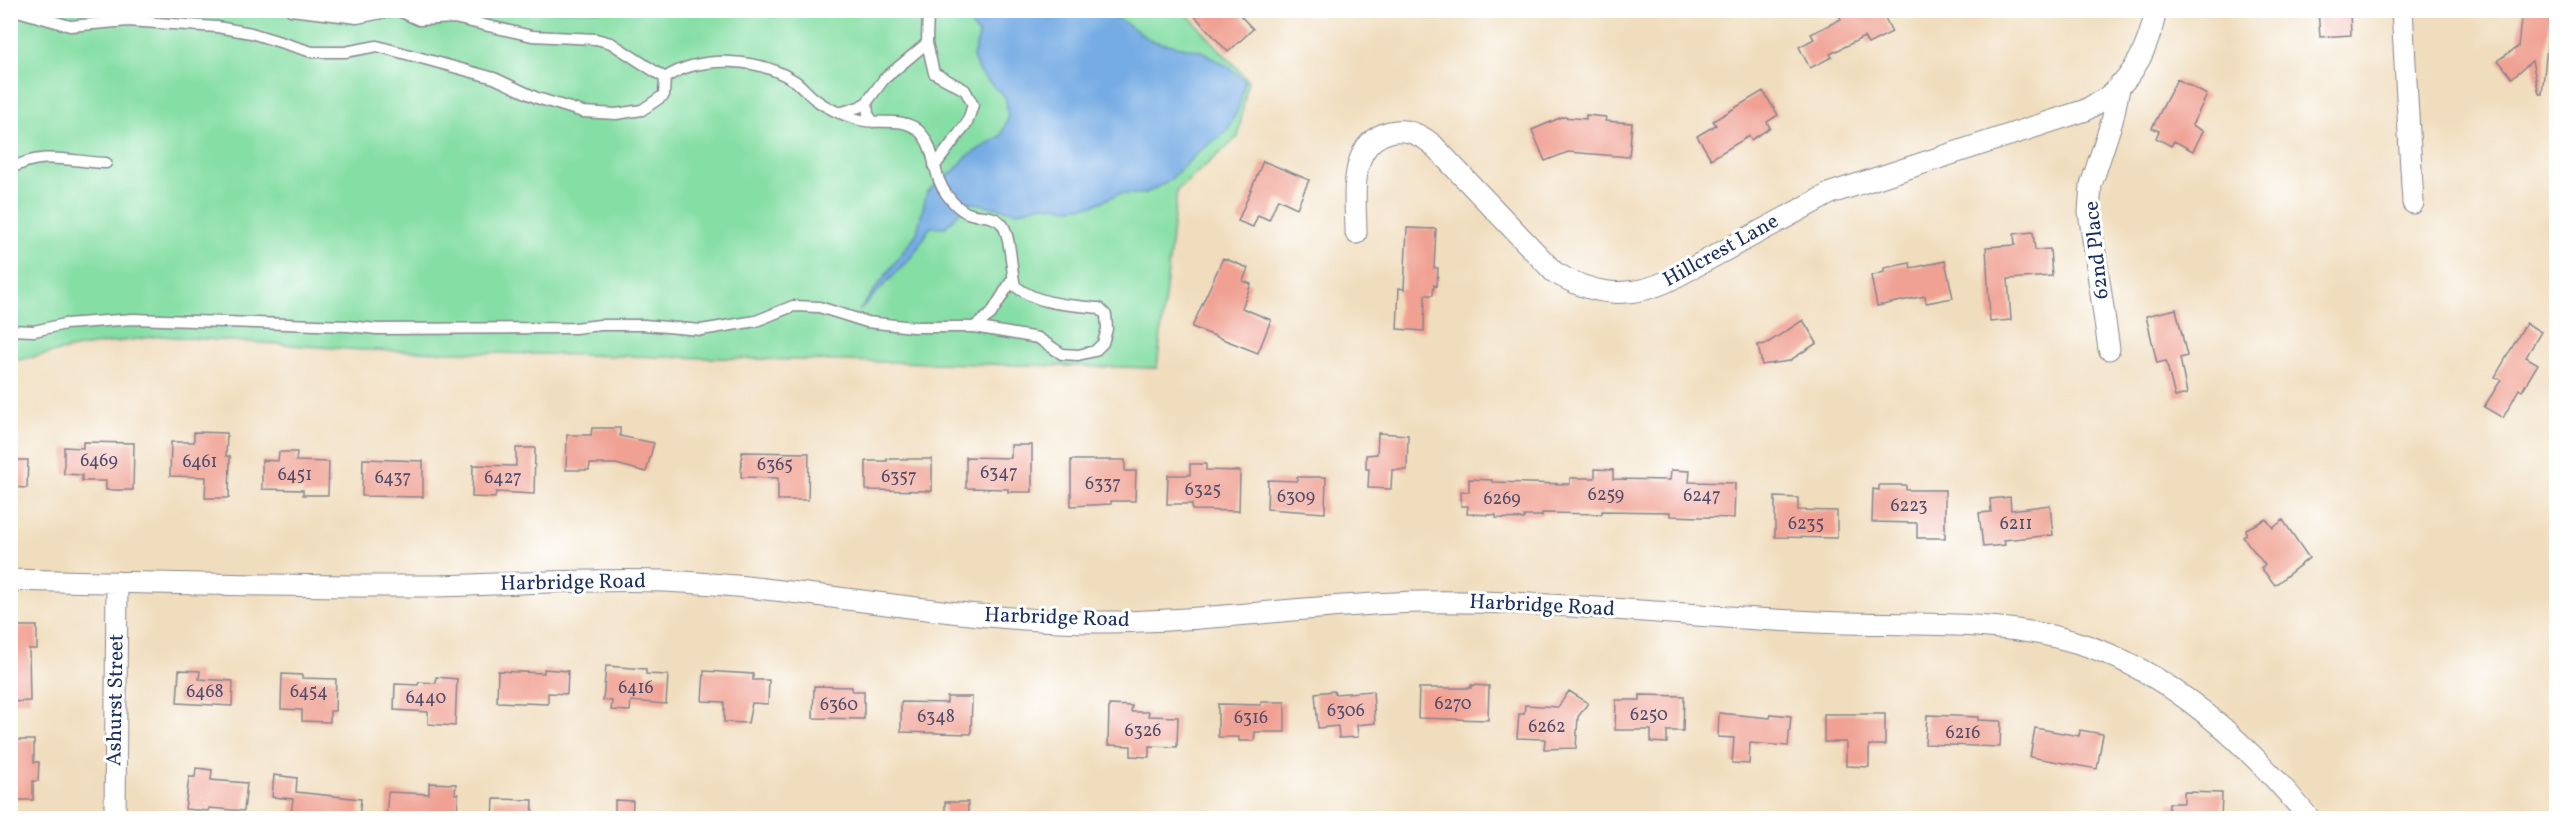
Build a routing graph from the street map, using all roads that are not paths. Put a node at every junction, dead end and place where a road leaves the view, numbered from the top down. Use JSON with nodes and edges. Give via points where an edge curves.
{"nodes":[{"id":1,"x":14,"y":10,"type":"edge"},
{"id":2,"x":291,"y":10,"type":"edge"},
{"id":3,"x":397,"y":10,"type":"edge"},
{"id":4,"x":928,"y":10,"type":"edge"},
{"id":5,"x":2156,"y":10,"type":"edge"},
{"id":6,"x":2402,"y":10,"type":"edge"},
{"id":7,"x":927,"y":43,"type":"junction"},
{"id":8,"x":665,"y":78,"type":"junction"},
{"id":9,"x":2120,"y":84,"type":"junction"},
{"id":10,"x":867,"y":102,"type":"junction"},
{"id":11,"x":839,"y":113,"type":"junction"},
{"id":12,"x":873,"y":122,"type":"junction"},
{"id":13,"x":106,"y":162,"type":"dead end"},
{"id":14,"x":934,"y":167,"type":"junction"},
{"id":15,"x":10,"y":169,"type":"edge"},
{"id":16,"x":2413,"y":203,"type":"dead end"},
{"id":17,"x":1356,"y":233,"type":"dead end"},
{"id":18,"x":1013,"y":278,"type":"junction"},
{"id":19,"x":974,"y":327,"type":"junction"},
{"id":20,"x":10,"y":330,"type":"edge"},
{"id":21,"x":2109,"y":349,"type":"dead end"},
{"id":22,"x":10,"y":580,"type":"edge"},
{"id":23,"x":117,"y":582,"type":"junction"},
{"id":24,"x":115,"y":819,"type":"edge"},
{"id":25,"x":2309,"y":819,"type":"edge"}],
"edges":[{"from":1,"to":8,"type":"lane","via":[[70,26],[128,21],[217,27],[312,52],[377,46],[494,78],[537,98],[583,112],[615,114],[642,110],[664,95]]},
{"from":2,"to":3,"type":"lane","via":[[357,18]]},
{"from":3,"to":8,"type":"lane","via":[[419,20],[454,18],[532,36],[596,39],[611,43]]},
{"from":4,"to":7,"type":"lane"},
{"from":5,"to":9,"type":"street","name":"Hillcrest Lane","via":[[2139,63]]},
{"from":6,"to":16,"type":"street"},
{"from":7,"to":10,"type":"lane","via":[[884,79]]},
{"from":7,"to":14,"type":"lane","via":[[934,73],[965,90],[973,105],[967,123]]},
{"from":8,"to":11,"type":"lane","via":[[690,66],[721,63],[772,69]]},
{"from":9,"to":17,"type":"street","name":"Hillcrest Lane","via":[[2108,97],[2081,112],[1831,193],[1670,280],[1638,292],[1594,291],[1554,272],[1433,145],[1409,132],[1376,138],[1361,157],[1356,174]]},
{"from":9,"to":21,"type":"street","name":"62nd Place","via":[[2090,194],[2089,212]]},
{"from":10,"to":11,"type":"lane"},
{"from":10,"to":12,"type":"lane"},
{"from":11,"to":12,"type":"lane"},
{"from":12,"to":14,"type":"lane","via":[[901,122],[917,128],[926,140]]},
{"from":13,"to":15,"type":"lane","via":[[53,156]]},
{"from":14,"to":18,"type":"lane","via":[[936,179],[948,197],[967,213],[989,216],[1002,224]]},
{"from":18,"to":19,"type":"lane","via":[[991,314]]},
{"from":18,"to":19,"type":"lane","via":[[1015,286],[1025,294],[1043,301],[1099,308],[1106,315],[1103,343],[1095,351],[1062,354],[1038,338]]},
{"from":19,"to":20,"type":"lane","via":[[867,322],[819,307],[793,306],[756,321],[701,330],[600,325],[388,330],[133,319],[65,324],[34,331]]},
{"from":22,"to":23,"type":"street","name":"Harbridge Road"},
{"from":23,"to":24,"type":"street","name":"Ashurst Street"},
{"from":23,"to":25,"type":"street","name":"Harbridge Road","via":[[426,586],[571,580],[672,581],[1001,617],[1084,622],[1152,621],[1363,604],[1491,603],[2006,629],[2054,636],[2102,651],[2161,683],[2217,723],[2273,775]]}]}
